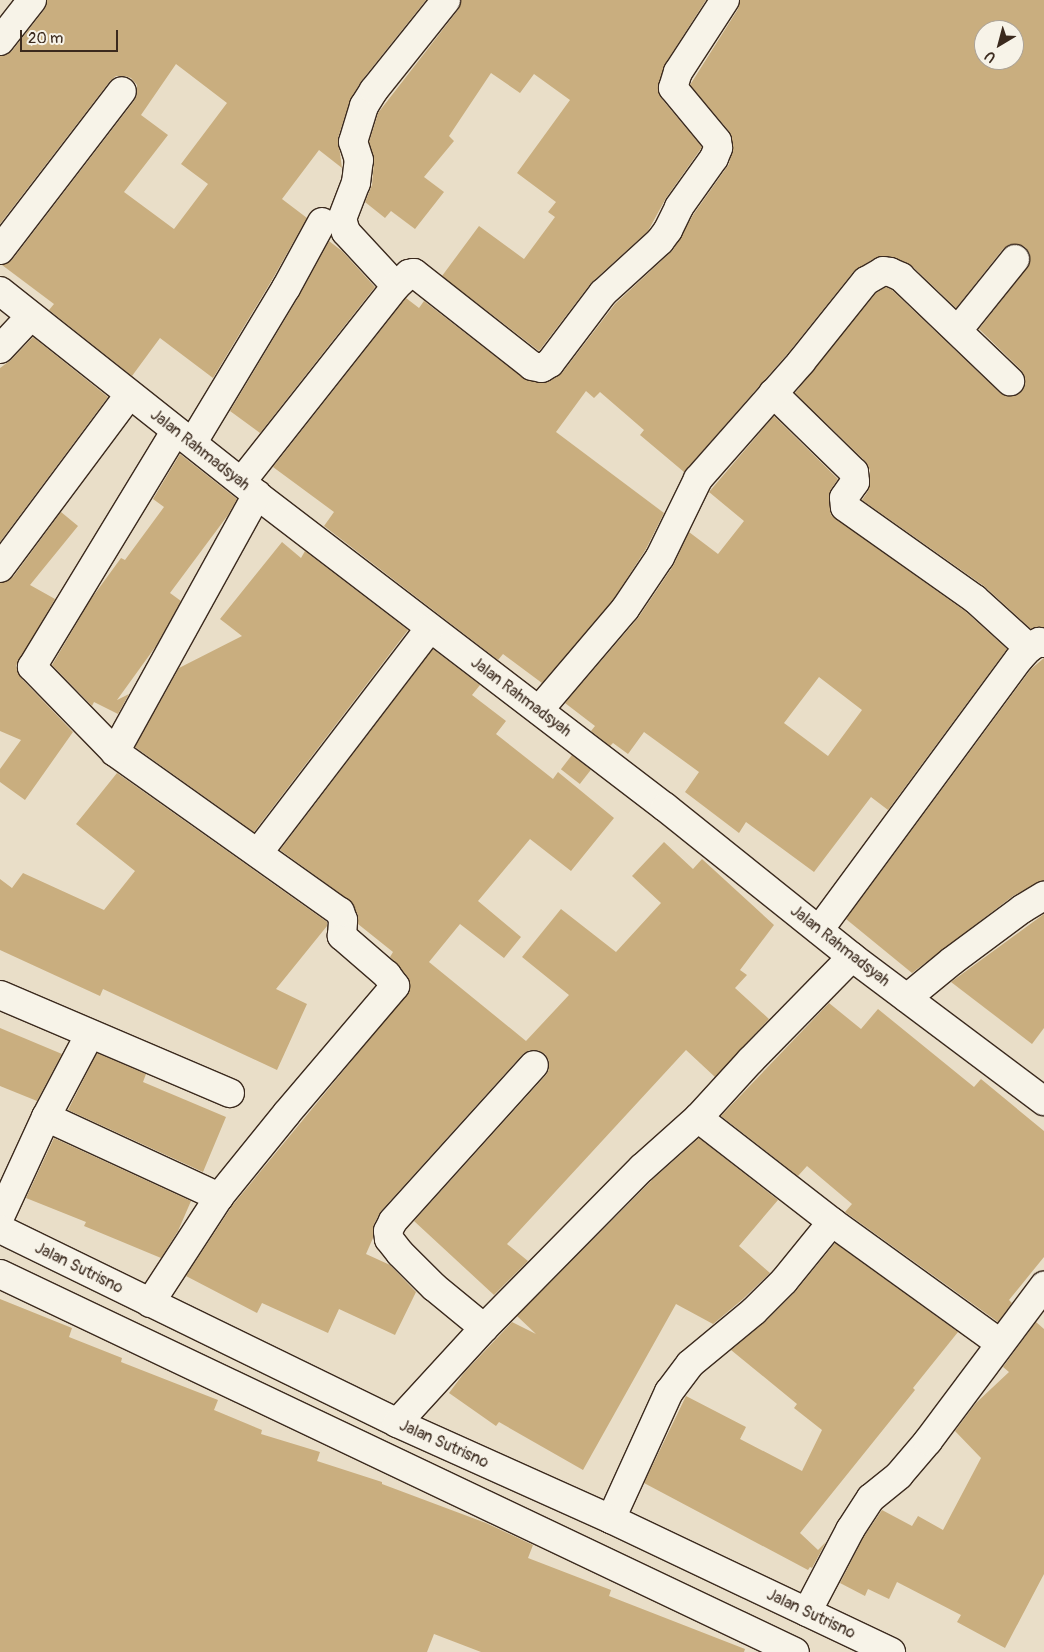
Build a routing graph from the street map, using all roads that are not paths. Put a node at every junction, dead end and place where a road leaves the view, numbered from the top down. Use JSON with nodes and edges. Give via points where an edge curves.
{"nodes":[{"id":1,"x":32,"y":0,"type":"edge"},
{"id":2,"x":446,"y":0,"type":"edge"},
{"id":3,"x":725,"y":0,"type":"edge"},
{"id":4,"x":0,"y":41,"type":"edge"},
{"id":5,"x":122,"y":91,"type":"dead end"},
{"id":6,"x":322,"y":222,"type":"dead end"},
{"id":7,"x":0,"y":250,"type":"edge"},
{"id":8,"x":1015,"y":259,"type":"dead end"},
{"id":9,"x":396,"y":286,"type":"junction"},
{"id":10,"x":0,"y":291,"type":"edge"},
{"id":11,"x":31,"y":316,"type":"junction"},
{"id":12,"x":958,"y":330,"type":"junction"},
{"id":13,"x":0,"y":349,"type":"edge"},
{"id":14,"x":1010,"y":380,"type":"dead end"},
{"id":15,"x":773,"y":393,"type":"junction"},
{"id":16,"x":130,"y":395,"type":"junction"},
{"id":17,"x":184,"y":437,"type":"junction"},
{"id":18,"x":249,"y":488,"type":"junction"},
{"id":19,"x":0,"y":568,"type":"edge"},
{"id":20,"x":429,"y":628,"type":"junction"},
{"id":21,"x":1037,"y":646,"type":"edge"},
{"id":22,"x":539,"y":710,"type":"junction"},
{"id":23,"x":115,"y":752,"type":"junction"},
{"id":24,"x":258,"y":853,"type":"junction"},
{"id":25,"x":1044,"y":896,"type":"edge"},
{"id":26,"x":819,"y":930,"type":"junction"},
{"id":27,"x":852,"y":957,"type":"junction"},
{"id":28,"x":0,"y":995,"type":"edge"},
{"id":29,"x":907,"y":998,"type":"junction"},
{"id":30,"x":90,"y":1034,"type":"junction"},
{"id":31,"x":534,"y":1066,"type":"dead end"},
{"id":32,"x":230,"y":1093,"type":"dead end"},
{"id":33,"x":1044,"y":1101,"type":"edge"},
{"id":34,"x":46,"y":1117,"type":"junction"},
{"id":35,"x":698,"y":1118,"type":"junction"},
{"id":36,"x":219,"y":1197,"type":"junction"},
{"id":37,"x":0,"y":1217,"type":"edge"},
{"id":38,"x":832,"y":1222,"type":"junction"},
{"id":39,"x":0,"y":1229,"type":"edge"},
{"id":40,"x":0,"y":1274,"type":"edge"},
{"id":41,"x":1044,"y":1286,"type":"edge"},
{"id":42,"x":150,"y":1302,"type":"junction"},
{"id":43,"x":484,"y":1328,"type":"junction"},
{"id":44,"x":1000,"y":1343,"type":"junction"},
{"id":45,"x":397,"y":1423,"type":"junction"},
{"id":46,"x":612,"y":1519,"type":"junction"},
{"id":47,"x":807,"y":1612,"type":"junction"},
{"id":48,"x":795,"y":1652,"type":"edge"},
{"id":49,"x":891,"y":1652,"type":"edge"}],
"edges":[{"from":1,"to":4,"type":"street"},
{"from":2,"to":9,"type":"street","via":[[374,90],[364,106],[353,142],[360,160],[356,183],[342,219],[346,232]]},
{"from":3,"to":9,"type":"street","via":[[678,72],[673,88],[716,140],[718,148],[714,158],[679,206],[660,241],[603,292],[550,364],[542,368],[532,366],[414,273],[405,275]]},
{"from":5,"to":7,"type":"street"},
{"from":6,"to":17,"type":"street","via":[[286,288]]},
{"from":8,"to":12,"type":"street"},
{"from":9,"to":18,"type":"street"},
{"from":10,"to":11,"type":"street","name":"Jalan Rahmadsyah"},
{"from":11,"to":13,"type":"street"},
{"from":11,"to":16,"type":"street","name":"Jalan Rahmadsyah"},
{"from":12,"to":14,"type":"street"},
{"from":12,"to":15,"type":"street","via":[[901,277],[883,271],[866,281]]},
{"from":15,"to":21,"type":"street","via":[[854,472],[857,477],[844,498],[845,507]]},
{"from":15,"to":22,"type":"street","via":[[698,479],[660,557],[624,609]]},
{"from":16,"to":17,"type":"street","name":"Jalan Rahmadsyah"},
{"from":16,"to":19,"type":"street"},
{"from":17,"to":18,"type":"street","name":"Jalan Rahmadsyah"},
{"from":17,"to":23,"type":"street","via":[[32,667]]},
{"from":18,"to":20,"type":"street","name":"Jalan Rahmadsyah"},
{"from":18,"to":23,"type":"street"},
{"from":20,"to":22,"type":"street","name":"Jalan Rahmadsyah"},
{"from":20,"to":24,"type":"street"},
{"from":21,"to":26,"type":"street"},
{"from":22,"to":26,"type":"street","name":"Jalan Rahmadsyah"},
{"from":23,"to":24,"type":"street"},
{"from":24,"to":36,"type":"street","via":[[340,912],[342,936],[387,975],[395,986]]},
{"from":25,"to":29,"type":"street","via":[[952,961]]},
{"from":26,"to":27,"type":"street","name":"Jalan Rahmadsyah"},
{"from":27,"to":29,"type":"street","name":"Jalan Rahmadsyah"},
{"from":27,"to":35,"type":"street"},
{"from":28,"to":30,"type":"street"},
{"from":29,"to":33,"type":"street","name":"Jalan Rahmadsyah"},
{"from":30,"to":32,"type":"street"},
{"from":30,"to":34,"type":"street"},
{"from":31,"to":43,"type":"street","via":[[388,1230],[389,1239],[400,1253],[434,1287]]},
{"from":34,"to":36,"type":"street"},
{"from":34,"to":37,"type":"street"},
{"from":35,"to":38,"type":"street"},
{"from":35,"to":43,"type":"street","via":[[642,1168]]},
{"from":36,"to":42,"type":"street"},
{"from":38,"to":44,"type":"street"},
{"from":38,"to":46,"type":"street","via":[[784,1281],[754,1311],[690,1364],[674,1385]]},
{"from":39,"to":42,"type":"street","name":"Jalan Sutrisno"},
{"from":40,"to":48,"type":"street"},
{"from":41,"to":44,"type":"street"},
{"from":42,"to":45,"type":"street","name":"Jalan Sutrisno"},
{"from":43,"to":45,"type":"street"},
{"from":44,"to":47,"type":"street","via":[[928,1441],[899,1475],[872,1498],[850,1530]]},
{"from":45,"to":46,"type":"street","name":"Jalan Sutrisno"},
{"from":46,"to":47,"type":"street","name":"Jalan Sutrisno"},
{"from":47,"to":49,"type":"street","name":"Jalan Sutrisno"}]}
